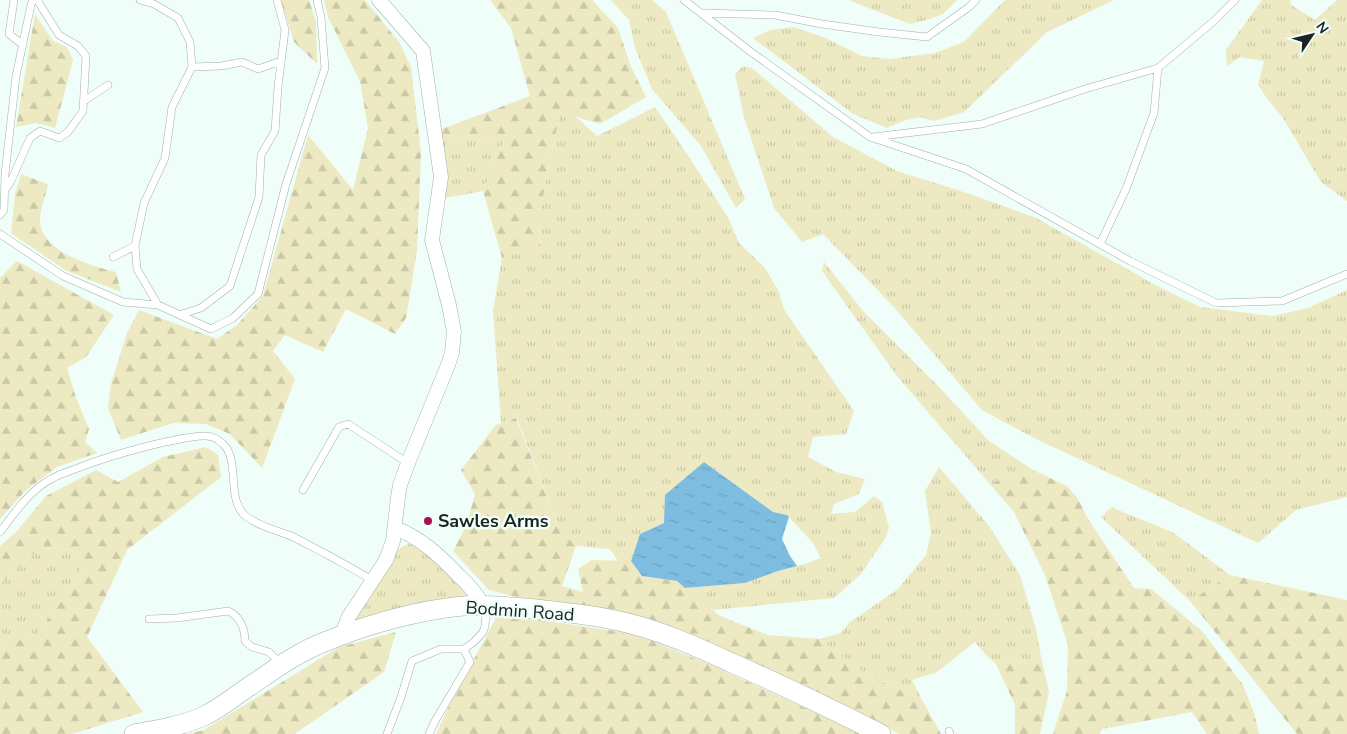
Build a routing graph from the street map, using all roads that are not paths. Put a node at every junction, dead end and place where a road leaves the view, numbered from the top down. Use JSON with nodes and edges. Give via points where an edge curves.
{"nodes":[{"id":1,"x":14,"y":0,"type":"edge"},
{"id":2,"x":33,"y":0,"type":"edge"},
{"id":3,"x":39,"y":0,"type":"edge"},
{"id":4,"x":140,"y":0,"type":"edge"},
{"id":5,"x":277,"y":0,"type":"edge"},
{"id":6,"x":317,"y":0,"type":"edge"},
{"id":7,"x":378,"y":0,"type":"edge"},
{"id":8,"x":684,"y":0,"type":"edge"},
{"id":9,"x":976,"y":0,"type":"edge"},
{"id":10,"x":1235,"y":0,"type":"edge"},
{"id":11,"x":702,"y":13,"type":"junction"},
{"id":12,"x":23,"y":45,"type":"junction"},
{"id":13,"x":281,"y":61,"type":"junction"},
{"id":14,"x":192,"y":67,"type":"junction"},
{"id":15,"x":1158,"y":68,"type":"junction"},
{"id":16,"x":108,"y":85,"type":"dead end"},
{"id":17,"x":84,"y":101,"type":"junction"},
{"id":18,"x":870,"y":137,"type":"junction"},
{"id":19,"x":4,"y":190,"type":"junction"},
{"id":20,"x":0,"y":216,"type":"edge"},
{"id":21,"x":0,"y":234,"type":"edge"},
{"id":22,"x":1100,"y":244,"type":"junction"},
{"id":23,"x":135,"y":246,"type":"junction"},
{"id":24,"x":113,"y":257,"type":"dead end"},
{"id":25,"x":1347,"y":274,"type":"edge"},
{"id":26,"x":158,"y":305,"type":"junction"},
{"id":27,"x":179,"y":314,"type":"junction"},
{"id":28,"x":408,"y":463,"type":"junction"},
{"id":29,"x":303,"y":490,"type":"dead end"},
{"id":30,"x":395,"y":528,"type":"junction"},
{"id":31,"x":0,"y":532,"type":"edge"},
{"id":32,"x":372,"y":580,"type":"junction"},
{"id":33,"x":483,"y":605,"type":"junction"},
{"id":34,"x":150,"y":619,"type":"dead end"},
{"id":35,"x":342,"y":635,"type":"junction"},
{"id":36,"x":464,"y":650,"type":"junction"},
{"id":37,"x":281,"y":664,"type":"junction"},
{"id":38,"x":134,"y":734,"type":"edge"},
{"id":39,"x":387,"y":734,"type":"edge"},
{"id":40,"x":429,"y":734,"type":"edge"},
{"id":41,"x":881,"y":734,"type":"edge"}],
"edges":[{"from":1,"to":12,"type":"lane","via":[[10,34]]},
{"from":2,"to":12,"type":"lane"},
{"from":3,"to":17,"type":"lane","via":[[59,35],[78,46],[86,56]]},
{"from":4,"to":14,"type":"lane","via":[[178,18],[190,42]]},
{"from":5,"to":13,"type":"lane","via":[[285,30]]},
{"from":6,"to":27,"type":"lane","via":[[325,68],[286,184],[258,294],[233,318],[211,329]]},
{"from":7,"to":28,"type":"street","via":[[423,51],[441,177],[432,240],[454,332],[448,365]]},
{"from":8,"to":11,"type":"lane"},
{"from":9,"to":11,"type":"lane","via":[[927,37],[775,15]]},
{"from":10,"to":15,"type":"lane"},
{"from":11,"to":18,"type":"lane"},
{"from":12,"to":19,"type":"lane","via":[[15,86]]},
{"from":13,"to":14,"type":"lane","via":[[258,69],[242,62]]},
{"from":13,"to":27,"type":"lane","via":[[275,130],[262,155],[259,197],[230,286],[201,308]]},
{"from":14,"to":23,"type":"lane","via":[[172,107],[165,158],[144,203]]},
{"from":15,"to":18,"type":"lane","via":[[1085,88],[982,124]]},
{"from":15,"to":22,"type":"lane","via":[[1154,113],[1126,190]]},
{"from":16,"to":17,"type":"lane"},
{"from":17,"to":19,"type":"lane","via":[[83,111],[68,132],[59,138],[40,130],[30,138]]},
{"from":18,"to":22,"type":"lane","via":[[966,169]]},
{"from":19,"to":20,"type":"lane","via":[[4,210]]},
{"from":21,"to":26,"type":"lane","via":[[63,276],[123,302]]},
{"from":22,"to":25,"type":"lane","via":[[1216,303],[1282,301]]},
{"from":23,"to":24,"type":"lane"},
{"from":23,"to":26,"type":"lane","via":[[137,269]]},
{"from":26,"to":27,"type":"lane"},
{"from":28,"to":29,"type":"lane","via":[[348,424],[339,427]]},
{"from":28,"to":30,"type":"street","via":[[400,485]]},
{"from":30,"to":32,"type":"street","via":[[391,550]]},
{"from":30,"to":33,"type":"street","via":[[417,538],[438,554]]},
{"from":31,"to":32,"type":"lane","via":[[32,493],[58,475],[137,449],[207,436],[215,438],[228,449],[240,512],[267,528],[306,543]]},
{"from":32,"to":35,"type":"street","via":[[348,618]]},
{"from":33,"to":35,"type":"main road","name":"Bodmin Road","via":[[428,611]]},
{"from":33,"to":36,"type":"lane","via":[[486,626]]},
{"from":33,"to":41,"type":"main road","name":"Bodmin Road","via":[[585,615],[634,624],[767,678]]},
{"from":34,"to":37,"type":"lane","via":[[228,611],[241,623],[245,641],[256,649],[269,652]]},
{"from":35,"to":37,"type":"main road","name":"Bodmin Road"},
{"from":36,"to":39,"type":"lane","via":[[441,649],[412,661]]},
{"from":36,"to":40,"type":"lane","via":[[470,662]]},
{"from":37,"to":38,"type":"main road","name":"Bodmin Road","via":[[204,716]]}]}
